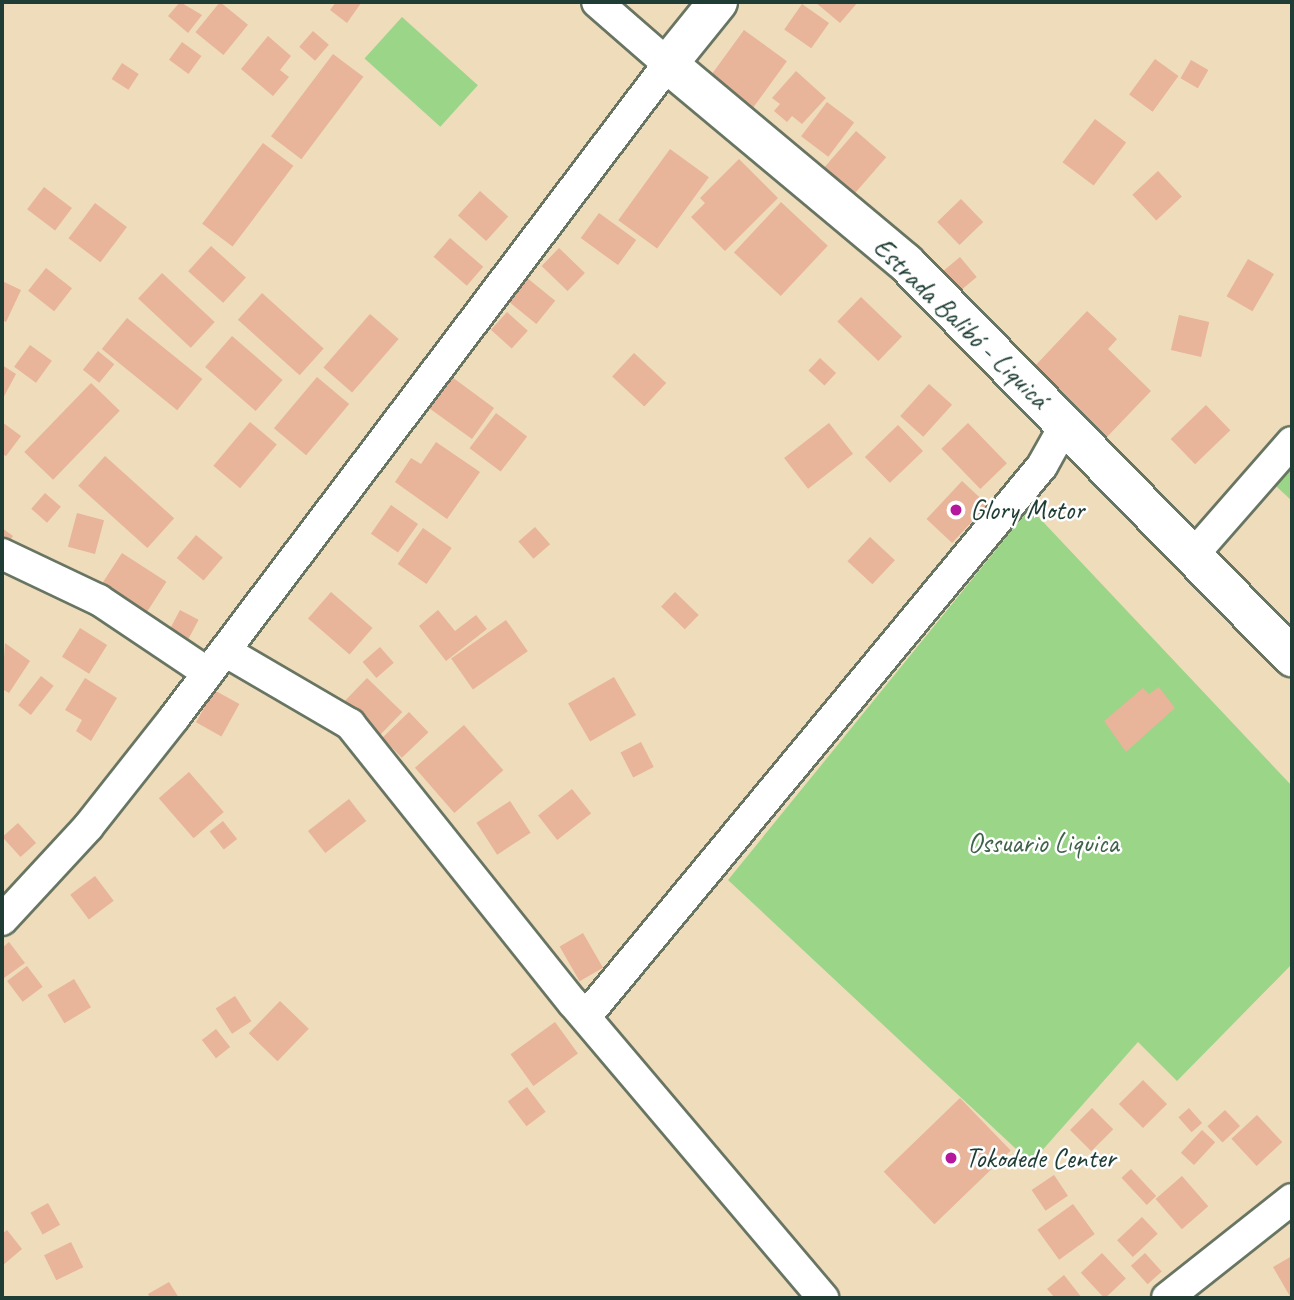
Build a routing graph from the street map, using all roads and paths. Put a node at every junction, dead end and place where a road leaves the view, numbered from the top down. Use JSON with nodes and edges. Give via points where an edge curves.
{"nodes":[{"id":1,"x":597,"y":2,"type":"edge"},
{"id":2,"x":718,"y":2,"type":"edge"},
{"id":3,"x":668,"y":64,"type":"junction"},
{"id":4,"x":1065,"y":425,"type":"junction"},
{"id":5,"x":1292,"y":442,"type":"edge"},
{"id":6,"x":2,"y":554,"type":"edge"},
{"id":7,"x":1193,"y":555,"type":"junction"},
{"id":8,"x":1292,"y":657,"type":"edge"},
{"id":9,"x":216,"y":662,"type":"junction"},
{"id":10,"x":2,"y":920,"type":"edge"},
{"id":11,"x":588,"y":1014,"type":"junction"},
{"id":12,"x":1292,"y":1199,"type":"edge"},
{"id":13,"x":823,"y":1298,"type":"edge"},
{"id":14,"x":1167,"y":1298,"type":"edge"}],
"edges":[{"from":1,"to":3,"type":"street"},
{"from":2,"to":3,"type":"main road"},
{"from":3,"to":4,"type":"main road","name":"Estrada Balibó - Liquicá","via":[[906,263]]},
{"from":3,"to":9,"type":"street"},
{"from":4,"to":7,"type":"main road","name":"Estrada Balibó - Liquicá"},
{"from":4,"to":11,"type":"street","via":[[1042,466]]},
{"from":5,"to":7,"type":"street"},
{"from":6,"to":9,"type":"street"},
{"from":7,"to":8,"type":"main road","name":"Estrada Balibó - Liquicá"},
{"from":9,"to":10,"type":"street","via":[[88,827]]},
{"from":9,"to":11,"type":"street","via":[[350,724]]},
{"from":11,"to":13,"type":"street"},
{"from":12,"to":14,"type":"street"}]}
